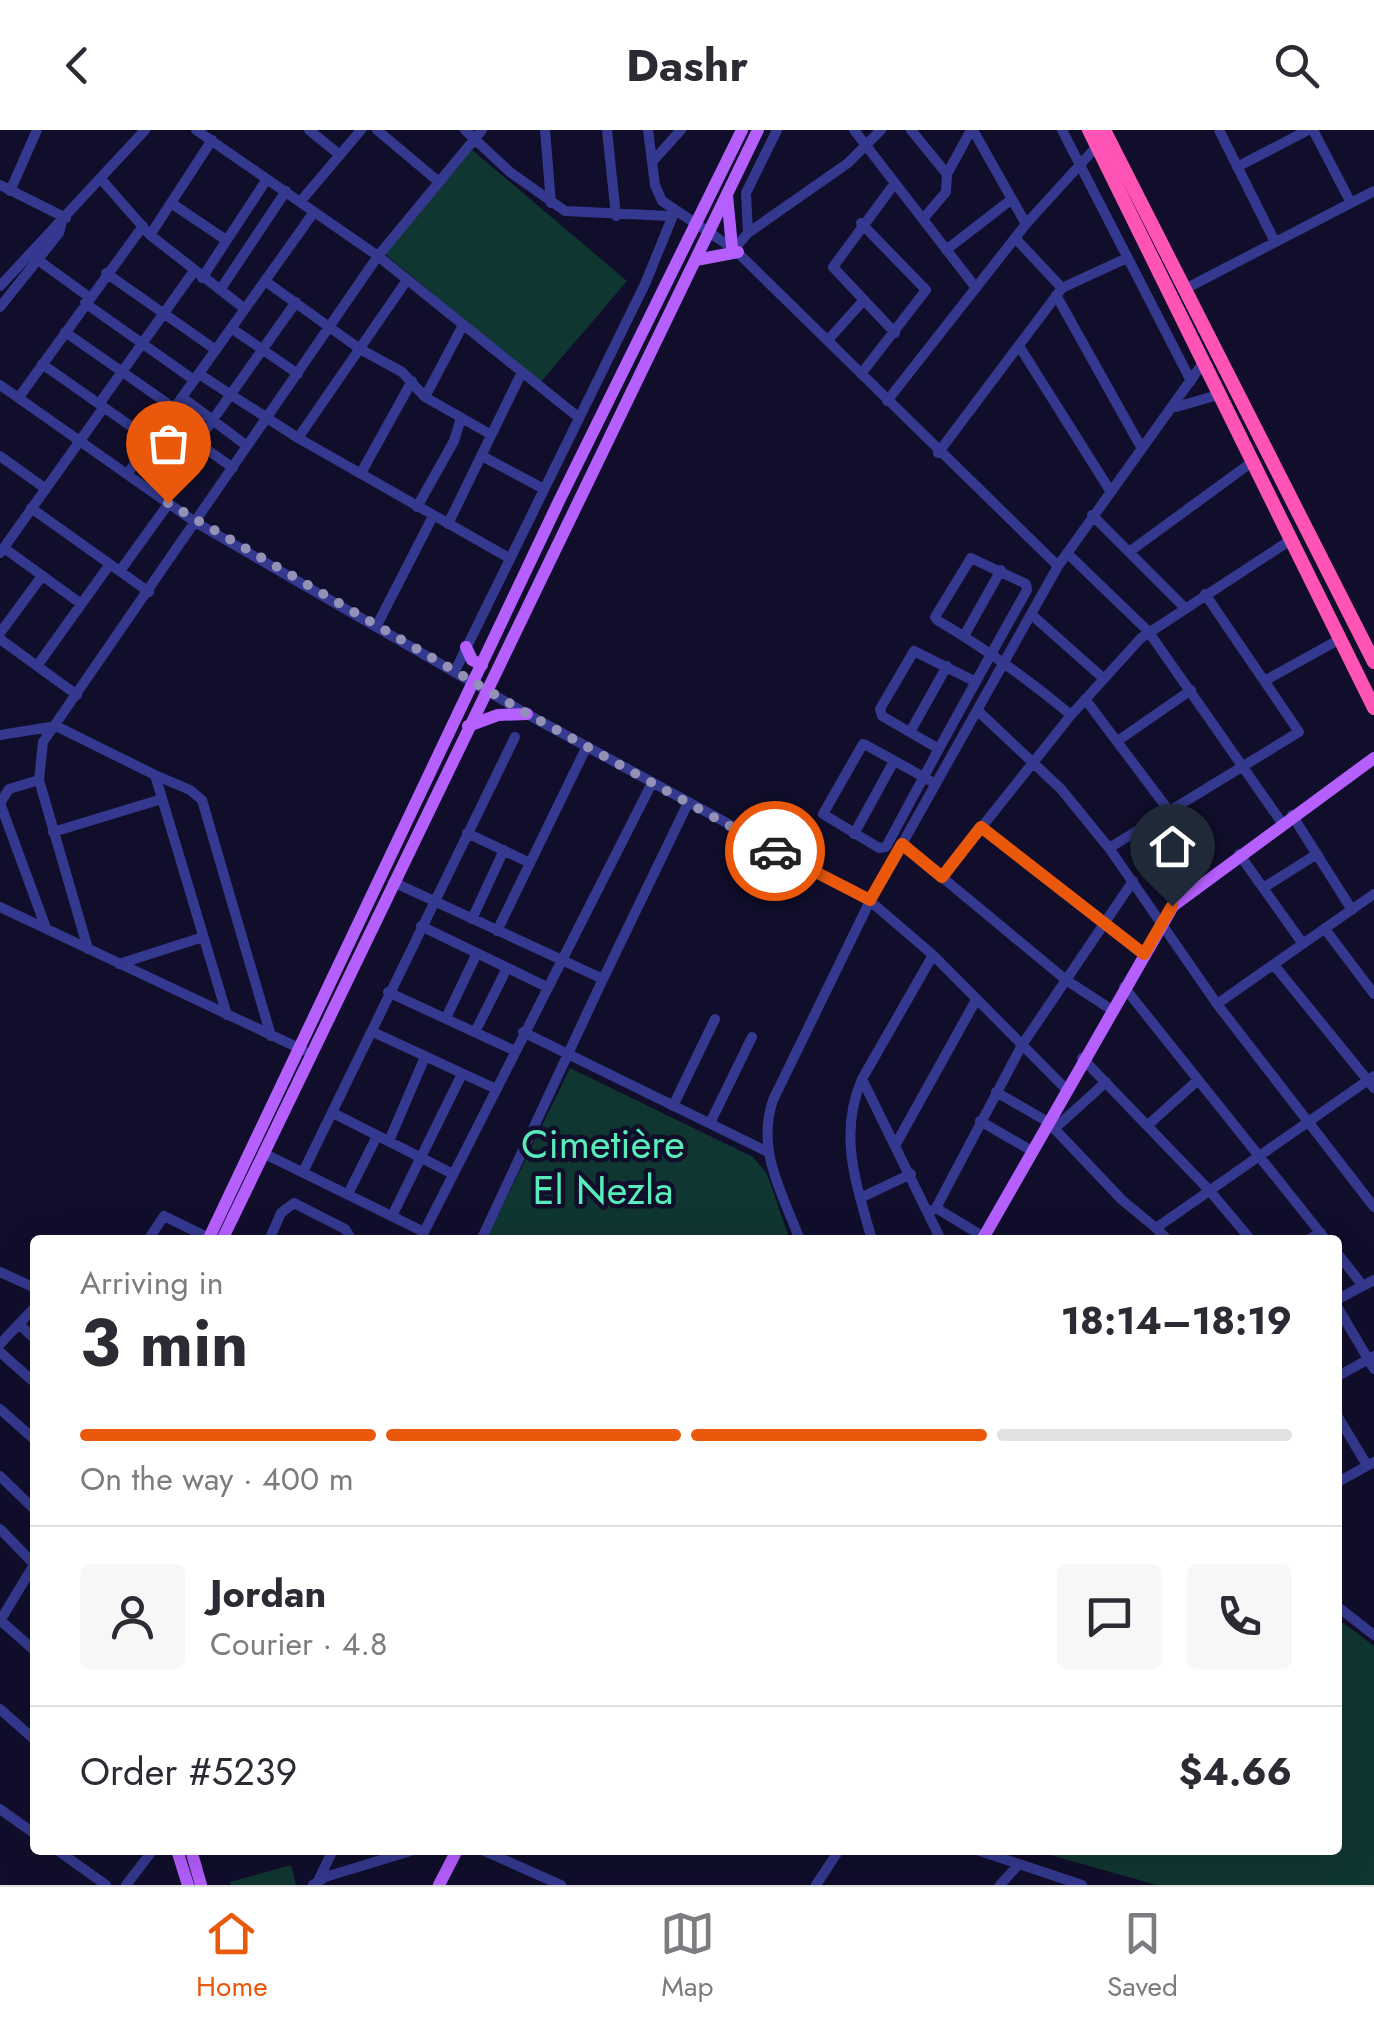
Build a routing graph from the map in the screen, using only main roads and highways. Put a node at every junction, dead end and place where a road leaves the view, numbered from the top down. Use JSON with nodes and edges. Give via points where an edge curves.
{"nodes":[{"id":1,"x":742,"y":130,"type":"edge"},
{"id":2,"x":758,"y":130,"type":"edge"},
{"id":3,"x":1089,"y":130,"type":"edge"},
{"id":4,"x":1104,"y":130,"type":"edge"},
{"id":5,"x":727,"y":194,"type":"junction"},
{"id":6,"x":703,"y":227,"type":"junction"},
{"id":7,"x":696,"y":260,"type":"junction"},
{"id":8,"x":466,"y":648,"type":"road end"},
{"id":9,"x":1374,"y":662,"type":"edge"},
{"id":10,"x":482,"y":665,"type":"junction"},
{"id":11,"x":480,"y":686,"type":"junction"},
{"id":12,"x":1374,"y":708,"type":"edge"},
{"id":13,"x":528,"y":714,"type":"road end"},
{"id":14,"x":468,"y":726,"type":"junction"},
{"id":15,"x":1371,"y":765,"type":"edge"},
{"id":16,"x":215,"y":1235,"type":"edge"},
{"id":17,"x":215,"y":1235,"type":"edge"},
{"id":18,"x":985,"y":1235,"type":"edge"},
{"id":19,"x":179,"y":1855,"type":"edge"},
{"id":20,"x":193,"y":1855,"type":"edge"},
{"id":21,"x":454,"y":1855,"type":"edge"},
{"id":22,"x":188,"y":1885,"type":"edge"},
{"id":23,"x":202,"y":1885,"type":"edge"},
{"id":24,"x":439,"y":1885,"type":"edge"}],
"edges":[{"from":1,"to":6,"type":"main road"},
{"from":2,"to":5,"type":"main road"},
{"from":3,"to":12,"type":"highway"},
{"from":4,"to":9,"type":"highway"},
{"from":5,"to":6,"type":"main road"},
{"from":5,"to":7,"type":"main road","via":[[735,249]]},
{"from":6,"to":7,"type":"main road"},
{"from":6,"to":10,"type":"main road"},
{"from":7,"to":11,"type":"main road"},
{"from":8,"to":10,"type":"main road"},
{"from":10,"to":11,"type":"main road"},
{"from":11,"to":14,"type":"main road"},
{"from":11,"to":16,"type":"main road","via":[[299,1048]]},
{"from":13,"to":14,"type":"main road"},
{"from":14,"to":17,"type":"main road","via":[[265,1154]]},
{"from":15,"to":18,"type":"main road","via":[[1239,854],[1162,920]]},
{"from":19,"to":22,"type":"main road"},
{"from":20,"to":23,"type":"main road"},
{"from":21,"to":24,"type":"main road"}]}
